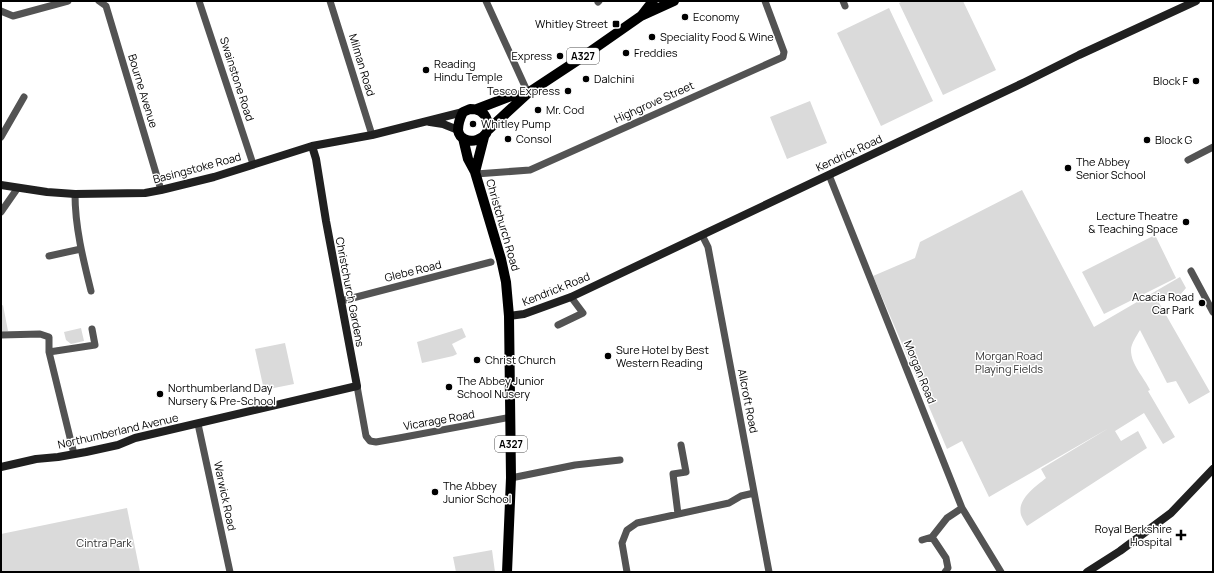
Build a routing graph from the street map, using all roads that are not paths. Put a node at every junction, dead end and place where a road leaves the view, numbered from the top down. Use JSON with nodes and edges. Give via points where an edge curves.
{"nodes":[{"id":1,"x":68,"y":1,"type":"edge"},
{"id":2,"x":99,"y":1,"type":"edge"},
{"id":3,"x":199,"y":1,"type":"edge"},
{"id":4,"x":330,"y":1,"type":"edge"},
{"id":5,"x":486,"y":1,"type":"edge"},
{"id":6,"x":653,"y":1,"type":"edge"},
{"id":7,"x":674,"y":1,"type":"edge"},
{"id":8,"x":765,"y":1,"type":"edge"},
{"id":9,"x":1196,"y":1,"type":"edge"},
{"id":10,"x":1,"y":11,"type":"edge"},
{"id":11,"x":641,"y":16,"type":"junction"},
{"id":12,"x":526,"y":94,"type":"junction"},
{"id":13,"x":24,"y":97,"type":"dead end"},
{"id":14,"x":477,"y":109,"type":"junction"},
{"id":15,"x":463,"y":112,"type":"junction"},
{"id":16,"x":428,"y":121,"type":"junction"},
{"id":17,"x":372,"y":134,"type":"junction"},
{"id":18,"x":461,"y":134,"type":"junction"},
{"id":19,"x":486,"y":134,"type":"junction"},
{"id":20,"x":1,"y":137,"type":"edge"},
{"id":21,"x":312,"y":146,"type":"junction"},
{"id":22,"x":1213,"y":147,"type":"edge"},
{"id":23,"x":1188,"y":160,"type":"dead end"},
{"id":24,"x":254,"y":164,"type":"junction"},
{"id":25,"x":476,"y":173,"type":"junction"},
{"id":26,"x":829,"y":175,"type":"junction"},
{"id":27,"x":1,"y":185,"type":"edge"},
{"id":28,"x":17,"y":188,"type":"junction"},
{"id":29,"x":161,"y":190,"type":"junction"},
{"id":30,"x":75,"y":194,"type":"junction"},
{"id":31,"x":1,"y":212,"type":"edge"},
{"id":32,"x":702,"y":235,"type":"junction"},
{"id":33,"x":81,"y":249,"type":"junction"},
{"id":34,"x":49,"y":256,"type":"dead end"},
{"id":35,"x":491,"y":262,"type":"dead end"},
{"id":36,"x":1191,"y":271,"type":"dead end"},
{"id":37,"x":91,"y":291,"type":"dead end"},
{"id":38,"x":571,"y":297,"type":"junction"},
{"id":39,"x":341,"y":300,"type":"junction"},
{"id":40,"x":1213,"y":312,"type":"edge"},
{"id":41,"x":509,"y":316,"type":"junction"},
{"id":42,"x":558,"y":325,"type":"dead end"},
{"id":43,"x":92,"y":329,"type":"dead end"},
{"id":44,"x":1,"y":335,"type":"edge"},
{"id":45,"x":49,"y":352,"type":"junction"},
{"id":46,"x":357,"y":386,"type":"junction"},
{"id":47,"x":511,"y":417,"type":"junction"},
{"id":48,"x":198,"y":424,"type":"junction"},
{"id":49,"x":370,"y":441,"type":"joint"},
{"id":50,"x":681,"y":445,"type":"dead end"},
{"id":51,"x":74,"y":454,"type":"junction"},
{"id":52,"x":620,"y":460,"type":"dead end"},
{"id":53,"x":1,"y":467,"type":"edge"},
{"id":54,"x":1213,"y":469,"type":"edge"},
{"id":55,"x":511,"y":478,"type":"junction"},
{"id":56,"x":754,"y":493,"type":"junction"},
{"id":57,"x":962,"y":508,"type":"junction"},
{"id":58,"x":678,"y":514,"type":"junction"},
{"id":59,"x":932,"y":537,"type":"junction"},
{"id":60,"x":922,"y":540,"type":"dead end"},
{"id":61,"x":230,"y":572,"type":"edge"},
{"id":62,"x":507,"y":572,"type":"edge"},
{"id":63,"x":627,"y":572,"type":"edge"},
{"id":64,"x":769,"y":572,"type":"edge"},
{"id":65,"x":945,"y":572,"type":"edge"},
{"id":66,"x":1001,"y":572,"type":"edge"},
{"id":67,"x":1087,"y":572,"type":"edge"}],
"edges":[{"from":1,"to":10,"type":"street","via":[[13,16]]},
{"from":2,"to":29,"type":"street","name":"Bourne Avenue","via":[[106,6]]},
{"from":3,"to":24,"type":"street","name":"Swainstone Road"},
{"from":4,"to":17,"type":"street","name":"Milman Road"},
{"from":5,"to":12,"type":"street"},
{"from":6,"to":11,"type":"main road","number":"A327"},
{"from":7,"to":11,"type":"main road","number":"A327"},
{"from":8,"to":25,"type":"street","name":"Highgrove Street","via":[[784,52],[783,57],[530,170]]},
{"from":9,"to":26,"type":"street","name":"Kendrick Road"},
{"from":11,"to":12,"type":"main road","number":"A327"},
{"from":12,"to":14,"type":"main road","number":"A327","via":[[511,96]]},
{"from":12,"to":19,"type":"main road","number":"A327"},
{"from":13,"to":20,"type":"street"},
{"from":14,"to":15,"type":"main road"},
{"from":14,"to":19,"type":"main road","via":[[483,112],[488,122]]},
{"from":15,"to":16,"type":"street"},
{"from":15,"to":18,"type":"main road","via":[[459,122]]},
{"from":16,"to":17,"type":"street"},
{"from":16,"to":18,"type":"street","via":[[443,124]]},
{"from":17,"to":21,"type":"street","name":"Basingstoke Road"},
{"from":18,"to":19,"type":"main road","via":[[468,140],[476,141]]},
{"from":18,"to":25,"type":"main road","name":"Christchurch Road","number":"A327","via":[[468,159]]},
{"from":19,"to":25,"type":"main road","name":"Christchurch Road"},
{"from":21,"to":24,"type":"street","name":"Basingstoke Road"},
{"from":21,"to":39,"type":"street","name":"Christchurch Gardens"},
{"from":22,"to":23,"type":"street"},
{"from":24,"to":29,"type":"street","name":"Basingstoke Road"},
{"from":25,"to":41,"type":"main road","name":"Christchurch Road","number":"A327","via":[[502,258]]},
{"from":26,"to":32,"type":"street","name":"Kendrick Road"},
{"from":26,"to":57,"type":"street","name":"Morgan Road"},
{"from":27,"to":28,"type":"street","name":"Basingstoke Road"},
{"from":28,"to":30,"type":"street","name":"Basingstoke Road"},
{"from":28,"to":31,"type":"street"},
{"from":29,"to":30,"type":"street","name":"Basingstoke Road","via":[[145,193]]},
{"from":30,"to":33,"type":"street","via":[[75,215]]},
{"from":32,"to":38,"type":"street","name":"Kendrick Road"},
{"from":32,"to":56,"type":"street","name":"Allcroft Road","via":[[708,247]]},
{"from":33,"to":34,"type":"street"},
{"from":33,"to":37,"type":"street"},
{"from":35,"to":39,"type":"street","name":"Glebe Road"},
{"from":36,"to":40,"type":"street"},
{"from":38,"to":41,"type":"street","name":"Kendrick Road","via":[[524,314]]},
{"from":38,"to":42,"type":"street","via":[[583,313]]},
{"from":39,"to":46,"type":"street","name":"Christchurch Gardens"},
{"from":41,"to":47,"type":"main road","name":"Christchurch Road","number":"A327"},
{"from":43,"to":45,"type":"street","via":[[95,345]]},
{"from":44,"to":45,"type":"street","via":[[40,334],[49,337]]},
{"from":45,"to":51,"type":"street"},
{"from":46,"to":48,"type":"street","name":"Northumberland Avenue"},
{"from":46,"to":49,"type":"street","name":"Christchurch Gardens","via":[[366,436]]},
{"from":47,"to":49,"type":"street","name":"Vicarage Road"},
{"from":47,"to":55,"type":"main road","name":"Christchurch Road","number":"A327"},
{"from":48,"to":51,"type":"street","name":"Northumberland Avenue"},
{"from":48,"to":61,"type":"street","name":"Warwick Road"},
{"from":50,"to":58,"type":"street","via":[[686,472],[673,474]]},
{"from":51,"to":53,"type":"street","name":"Northumberland Avenue"},
{"from":52,"to":55,"type":"street","via":[[575,465]]},
{"from":54,"to":67,"type":"street","via":[[1171,513]]},
{"from":55,"to":62,"type":"main road","name":"Christchurch Road","number":"A327"},
{"from":56,"to":58,"type":"street","via":[[741,496],[729,503]]},
{"from":56,"to":64,"type":"street","name":"Allcroft Road"},
{"from":57,"to":59,"type":"street","via":[[947,518]]},
{"from":57,"to":66,"type":"street","name":"Morgan Road"},
{"from":58,"to":63,"type":"street","via":[[637,523],[627,530],[622,543]]},
{"from":59,"to":60,"type":"street"},
{"from":59,"to":65,"type":"street","via":[[946,558],[948,568]]}]}
